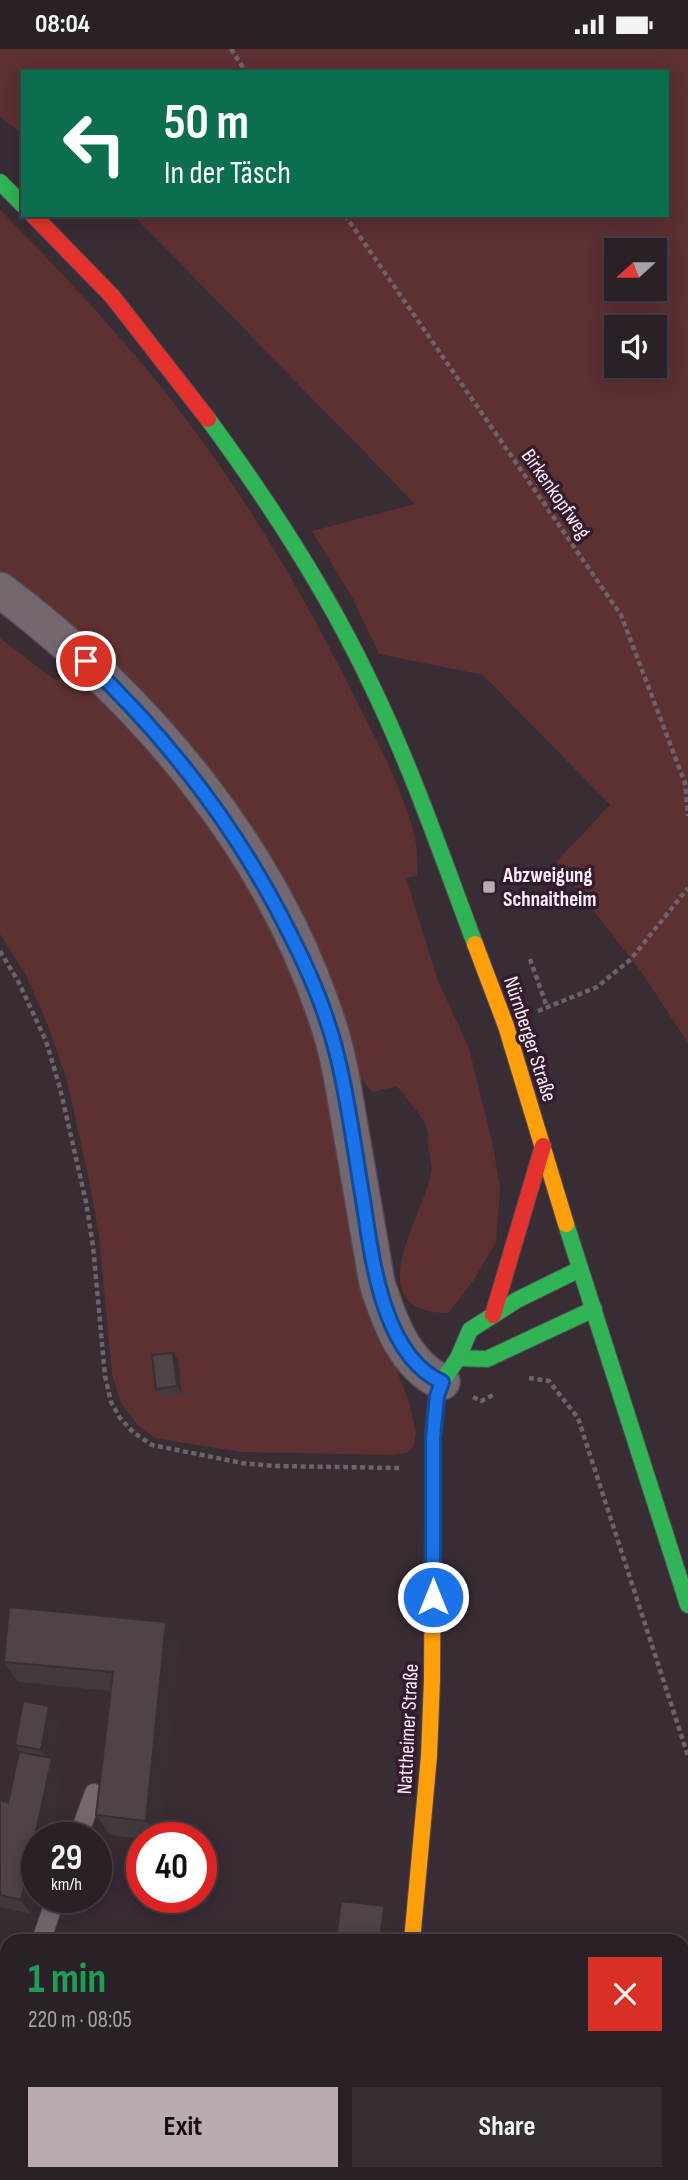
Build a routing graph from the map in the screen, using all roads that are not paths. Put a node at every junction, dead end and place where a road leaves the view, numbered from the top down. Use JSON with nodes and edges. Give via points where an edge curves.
{"nodes":[{"id":1,"x":0,"y":182,"type":"edge"},
{"id":2,"x":21,"y":203,"type":"edge"},
{"id":3,"x":35,"y":217,"type":"edge"},
{"id":4,"x":0,"y":590,"type":"edge"},
{"id":5,"x":543,"y":1146,"type":"junction"},
{"id":6,"x":580,"y":1269,"type":"junction"},
{"id":7,"x":594,"y":1310,"type":"junction"},
{"id":8,"x":493,"y":1315,"type":"junction"},
{"id":9,"x":450,"y":1370,"type":"junction"},
{"id":10,"x":688,"y":1605,"type":"edge"},
{"id":11,"x":94,"y":1793,"type":"dead end"},
{"id":12,"x":83,"y":1822,"type":"edge"},
{"id":13,"x":51,"y":1913,"type":"edge"},
{"id":14,"x":44,"y":1934,"type":"edge"},
{"id":15,"x":413,"y":1934,"type":"edge"}],
"edges":[{"from":1,"to":2,"type":"main road"},
{"from":3,"to":5,"type":"main road","name":"Nürnberger Straße","via":[[112,296],[194,400],[273,511],[328,602],[409,770],[506,1025]]},
{"from":4,"to":9,"type":"street","via":[[72,648],[161,739],[212,802],[270,894],[313,983],[335,1047],[385,1306],[393,1327],[429,1376]]},
{"from":5,"to":6,"type":"main road","name":"Nürnberger Straße"},
{"from":5,"to":8,"type":"main road"},
{"from":6,"to":7,"type":"main road","name":"Nürnberger Straße"},
{"from":6,"to":8,"type":"main road","name":"Nattheimer Straße"},
{"from":7,"to":9,"type":"main road","via":[[487,1359]]},
{"from":7,"to":10,"type":"main road","name":"Nürnberger Straße"},
{"from":8,"to":9,"type":"main road","name":"Nattheimer Straße","via":[[470,1330]]},
{"from":9,"to":15,"type":"main road","name":"Nattheimer Straße","via":[[436,1407],[429,1756]]},
{"from":11,"to":12,"type":"lane"},
{"from":13,"to":14,"type":"lane"}]}
